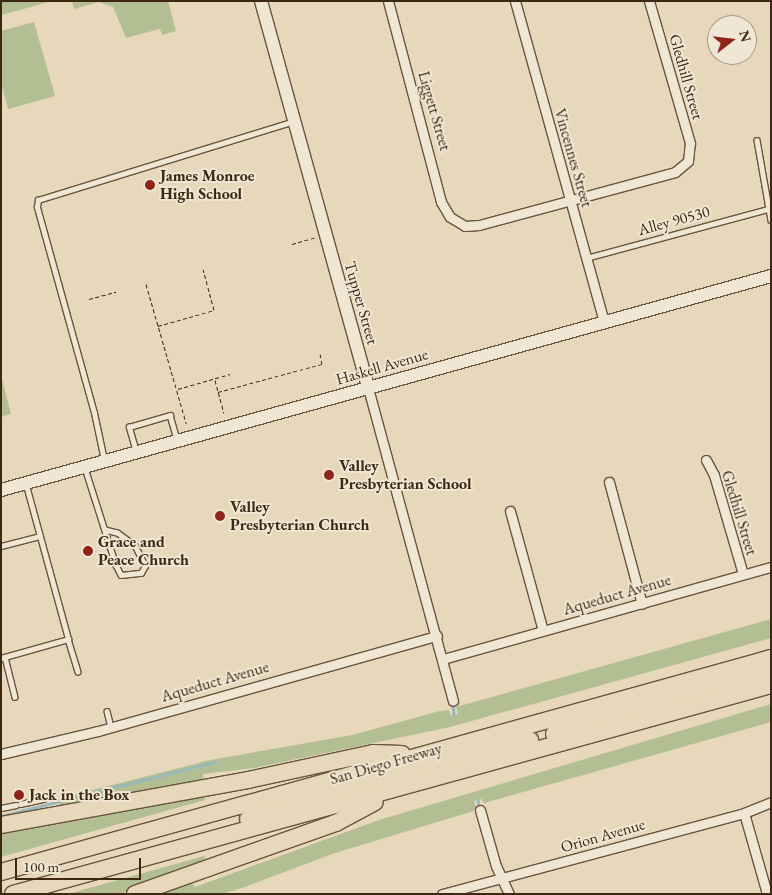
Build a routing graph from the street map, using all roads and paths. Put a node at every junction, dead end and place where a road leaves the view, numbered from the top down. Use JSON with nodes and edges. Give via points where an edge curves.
{"nodes":[{"id":1,"x":261,"y":1,"type":"edge"},
{"id":2,"x":388,"y":1,"type":"edge"},
{"id":3,"x":514,"y":1,"type":"edge"},
{"id":4,"x":649,"y":1,"type":"edge"},
{"id":5,"x":294,"y":121,"type":"junction"},
{"id":6,"x":757,"y":140,"type":"dead end"},
{"id":7,"x":569,"y":199,"type":"junction"},
{"id":8,"x":768,"y":209,"type":"junction"},
{"id":9,"x":771,"y":220,"type":"edge"},
{"id":10,"x":316,"y":236,"type":"dead end"},
{"id":11,"x":292,"y":244,"type":"dead end"},
{"id":12,"x":586,"y":258,"type":"junction"},
{"id":13,"x":203,"y":269,"type":"dead end"},
{"id":14,"x":771,"y":276,"type":"edge"},
{"id":15,"x":146,"y":284,"type":"dead end"},
{"id":16,"x":116,"y":292,"type":"dead end"},
{"id":17,"x":89,"y":299,"type":"dead end"},
{"id":18,"x":604,"y":322,"type":"junction"},
{"id":19,"x":158,"y":326,"type":"junction"},
{"id":20,"x":320,"y":354,"type":"dead end"},
{"id":21,"x":230,"y":374,"type":"dead end"},
{"id":22,"x":215,"y":380,"type":"dead end"},
{"id":23,"x":368,"y":388,"type":"junction"},
{"id":24,"x":177,"y":389,"type":"junction"},
{"id":25,"x":218,"y":392,"type":"junction"},
{"id":26,"x":224,"y":414,"type":"dead end"},
{"id":27,"x":186,"y":423,"type":"dead end"},
{"id":28,"x":177,"y":441,"type":"junction"},
{"id":29,"x":136,"y":453,"type":"junction"},
{"id":30,"x":706,"y":460,"type":"dead end"},
{"id":31,"x":104,"y":461,"type":"junction"},
{"id":32,"x":85,"y":467,"type":"junction"},
{"id":33,"x":609,"y":482,"type":"dead end"},
{"id":34,"x":26,"y":483,"type":"junction"},
{"id":35,"x":1,"y":490,"type":"edge"},
{"id":36,"x":510,"y":511,"type":"dead end"},
{"id":37,"x":105,"y":530,"type":"junction"},
{"id":38,"x":40,"y":536,"type":"junction"},
{"id":39,"x":1,"y":546,"type":"edge"},
{"id":40,"x":771,"y":567,"type":"edge"},
{"id":41,"x":743,"y":574,"type":"junction"},
{"id":42,"x":642,"y":604,"type":"junction"},
{"id":43,"x":543,"y":631,"type":"junction"},
{"id":44,"x":437,"y":636,"type":"junction"},
{"id":45,"x":68,"y":639,"type":"junction"},
{"id":46,"x":3,"y":657,"type":"edge"},
{"id":47,"x":771,"y":658,"type":"edge"},
{"id":48,"x":443,"y":660,"type":"junction"},
{"id":49,"x":771,"y":667,"type":"edge"},
{"id":50,"x":78,"y":672,"type":"dead end"},
{"id":51,"x":771,"y":673,"type":"edge"},
{"id":52,"x":771,"y":685,"type":"edge"},
{"id":53,"x":15,"y":697,"type":"dead end"},
{"id":54,"x":453,"y":701,"type":"dead end"},
{"id":55,"x":107,"y":711,"type":"dead end"},
{"id":56,"x":111,"y":727,"type":"junction"},
{"id":57,"x":1,"y":754,"type":"edge"},
{"id":58,"x":422,"y":754,"type":"junction"},
{"id":59,"x":400,"y":788,"type":"junction"},
{"id":60,"x":43,"y":798,"type":"dead end"},
{"id":61,"x":771,"y":802,"type":"edge"},
{"id":62,"x":1,"y":808,"type":"edge"},
{"id":63,"x":480,"y":810,"type":"dead end"},
{"id":64,"x":744,"y":813,"type":"junction"},
{"id":65,"x":181,"y":822,"type":"junction"},
{"id":66,"x":1,"y":826,"type":"edge"},
{"id":67,"x":228,"y":836,"type":"junction"},
{"id":68,"x":4,"y":871,"type":"edge"},
{"id":69,"x":502,"y":878,"type":"junction"},
{"id":70,"x":14,"y":894,"type":"edge"},
{"id":71,"x":135,"y":894,"type":"edge"},
{"id":72,"x":442,"y":894,"type":"edge"},
{"id":73,"x":508,"y":894,"type":"edge"},
{"id":74,"x":767,"y":894,"type":"edge"}],
"edges":[{"from":1,"to":5,"type":"main road","name":"Tupper Street"},
{"from":2,"to":7,"type":"street","name":"Liggett Street","via":[[441,202],[458,224],[479,225]]},
{"from":3,"to":7,"type":"street","name":"Vincennes Street"},
{"from":4,"to":7,"type":"street","name":"Gledhill Street","via":[[690,143],[688,161],[675,172]]},
{"from":5,"to":23,"type":"main road","name":"Tupper Street"},
{"from":5,"to":31,"type":"lane","via":[[38,200]]},
{"from":6,"to":8,"type":"lane"},
{"from":7,"to":12,"type":"street","name":"Vincennes Street"},
{"from":8,"to":9,"type":"lane"},
{"from":8,"to":12,"type":"lane","name":"Alley 90530"},
{"from":10,"to":11,"type":"path"},
{"from":12,"to":18,"type":"street","name":"Vincennes Street"},
{"from":13,"to":19,"type":"path","via":[[214,310]]},
{"from":14,"to":18,"type":"main road","name":"Haskell Avenue"},
{"from":15,"to":19,"type":"path"},
{"from":16,"to":17,"type":"path"},
{"from":18,"to":23,"type":"main road","name":"Haskell Avenue"},
{"from":19,"to":24,"type":"path"},
{"from":20,"to":25,"type":"path","via":[[322,364]]},
{"from":21,"to":24,"type":"path"},
{"from":22,"to":25,"type":"path"},
{"from":23,"to":28,"type":"main road","name":"Haskell Avenue"},
{"from":23,"to":44,"type":"street","name":"Tupper Street"},
{"from":24,"to":27,"type":"path"},
{"from":25,"to":26,"type":"path"},
{"from":28,"to":29,"type":"main road","name":"Haskell Avenue"},
{"from":28,"to":29,"type":"lane","via":[[170,416],[129,427]]},
{"from":29,"to":31,"type":"main road","name":"Haskell Avenue"},
{"from":30,"to":41,"type":"street","name":"Gledhill Street","via":[[714,475]]},
{"from":31,"to":32,"type":"main road","name":"Haskell Avenue"},
{"from":32,"to":34,"type":"main road","name":"Haskell Avenue"},
{"from":32,"to":37,"type":"lane"},
{"from":33,"to":42,"type":"street"},
{"from":34,"to":35,"type":"main road","name":"Haskell Avenue"},
{"from":34,"to":38,"type":"lane"},
{"from":36,"to":43,"type":"street"},
{"from":37,"to":37,"type":"lane","via":[[121,576],[141,573],[145,566],[135,546],[117,533]]},
{"from":38,"to":39,"type":"lane"},
{"from":38,"to":45,"type":"lane"},
{"from":40,"to":41,"type":"street","name":"Aqueduct Avenue"},
{"from":41,"to":42,"type":"street","name":"Aqueduct Avenue"},
{"from":42,"to":43,"type":"street","name":"Aqueduct Avenue"},
{"from":43,"to":48,"type":"street","name":"Aqueduct Avenue"},
{"from":44,"to":48,"type":"street","name":"Tupper Street"},
{"from":44,"to":56,"type":"street","name":"Aqueduct Avenue"},
{"from":45,"to":46,"type":"lane"},
{"from":45,"to":50,"type":"lane"},
{"from":46,"to":53,"type":"lane"},
{"from":47,"to":58,"type":"highway","name":"San Diego Freeway"},
{"from":48,"to":54,"type":"street","name":"Tupper Street"},
{"from":49,"to":65,"type":"highway","via":[[195,827]]},
{"from":51,"to":67,"type":"highway","via":[[240,821]]},
{"from":52,"to":59,"type":"highway","name":"San Diego Freeway"},
{"from":55,"to":56,"type":"lane"},
{"from":56,"to":57,"type":"street","name":"Aqueduct Avenue"},
{"from":58,"to":65,"type":"highway","name":"San Diego Freeway"},
{"from":58,"to":66,"type":"highway","via":[[373,754]]},
{"from":59,"to":67,"type":"highway","name":"San Diego Freeway"},
{"from":59,"to":71,"type":"highway","via":[[336,823]]},
{"from":60,"to":62,"type":"lane"},
{"from":61,"to":64,"type":"street","name":"Orion Avenue"},
{"from":63,"to":69,"type":"street"},
{"from":64,"to":69,"type":"street","name":"Orion Avenue"},
{"from":64,"to":74,"type":"street"},
{"from":65,"to":68,"type":"highway","name":"San Diego Freeway"},
{"from":67,"to":70,"type":"highway","name":"San Diego Freeway"},
{"from":69,"to":72,"type":"street","name":"Orion Avenue"},
{"from":69,"to":73,"type":"street"}]}
